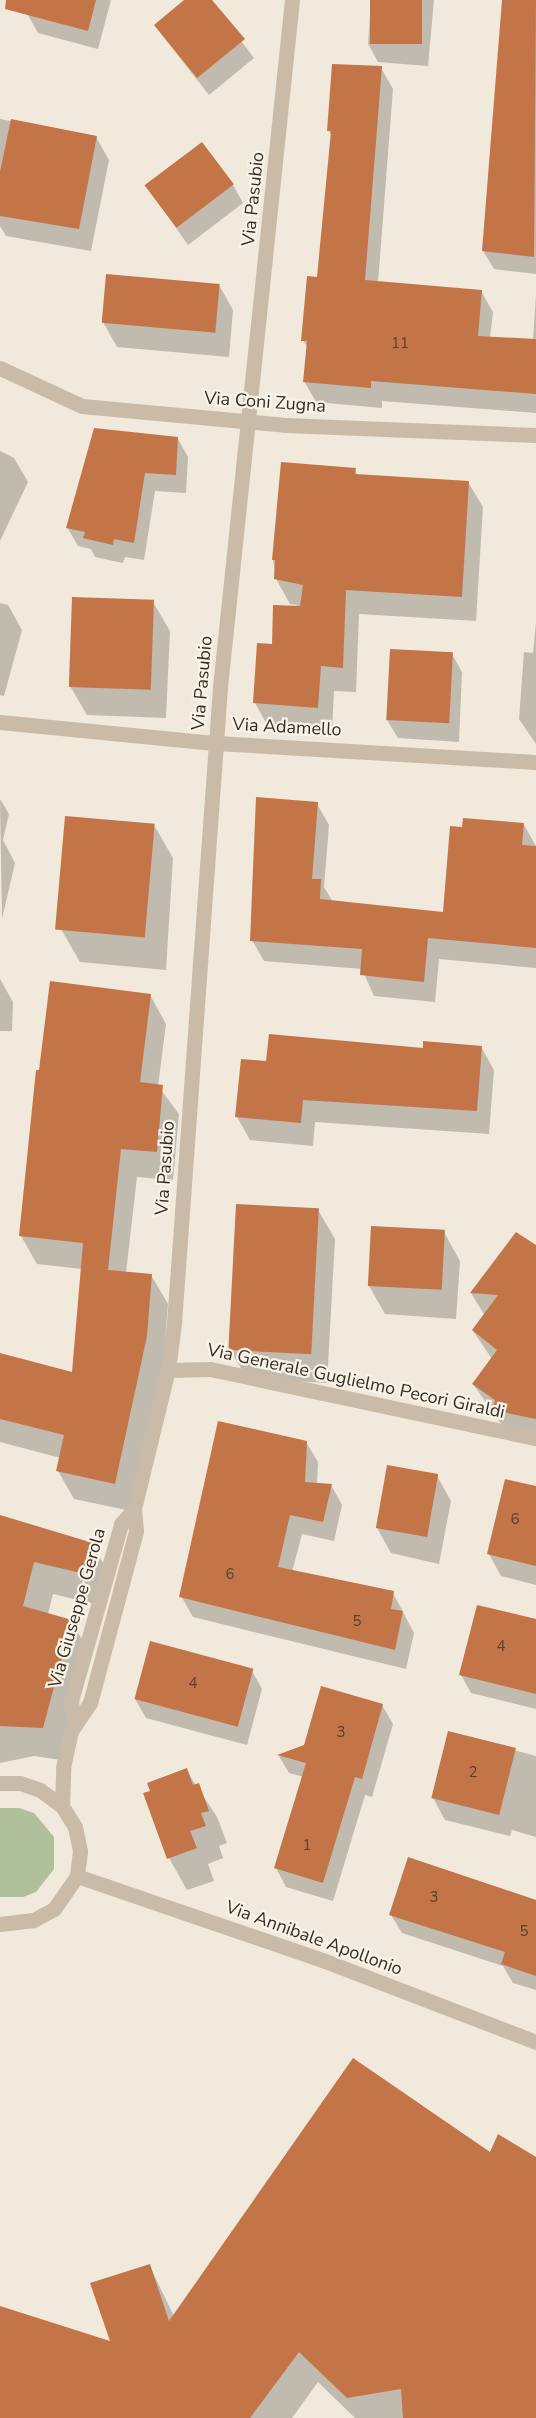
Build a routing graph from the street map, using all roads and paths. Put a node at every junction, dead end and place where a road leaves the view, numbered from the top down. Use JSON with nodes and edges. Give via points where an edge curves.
{"nodes":[{"id":1,"x":292,"y":0,"type":"edge"},
{"id":2,"x":0,"y":368,"type":"edge"},
{"id":3,"x":249,"y":422,"type":"junction"},
{"id":4,"x":536,"y":435,"type":"edge"},
{"id":5,"x":0,"y":723,"type":"edge"},
{"id":6,"x":216,"y":743,"type":"junction"},
{"id":7,"x":536,"y":762,"type":"edge"},
{"id":8,"x":168,"y":1370,"type":"junction"},
{"id":9,"x":536,"y":1438,"type":"edge"},
{"id":10,"x":0,"y":1783,"type":"edge"},
{"id":11,"x":62,"y":1806,"type":"junction"},
{"id":12,"x":77,"y":1876,"type":"junction"},
{"id":13,"x":0,"y":1924,"type":"edge"},
{"id":14,"x":536,"y":2042,"type":"edge"}],
"edges":[{"from":1,"to":3,"type":"street","name":"Via Pasubio"},
{"from":2,"to":3,"type":"street","name":"Via Coni Zugna","via":[[82,406]]},
{"from":3,"to":4,"type":"street","name":"Via Coni Zugna"},
{"from":3,"to":6,"type":"street","name":"Via Pasubio"},
{"from":5,"to":6,"type":"street","name":"Via Adamello"},
{"from":6,"to":7,"type":"street","name":"Via Adamello"},
{"from":6,"to":8,"type":"street","name":"Via Pasubio"},
{"from":8,"to":9,"type":"street","name":"Via Generale Guglielmo Pecori Giraldi","via":[[210,1369]]},
{"from":8,"to":11,"type":"street","name":"Via Giuseppe Gerola","via":[[134,1509],[136,1531],[90,1703],[74,1721],[63,1768]]},
{"from":10,"to":11,"type":"street","via":[[20,1783],[40,1790]]},
{"from":11,"to":12,"type":"street","via":[[75,1827],[80,1851]]},
{"from":12,"to":13,"type":"street","via":[[54,1909],[33,1920]]},
{"from":12,"to":14,"type":"street","name":"Via Annibale Apollonio","via":[[314,1957]]}]}
